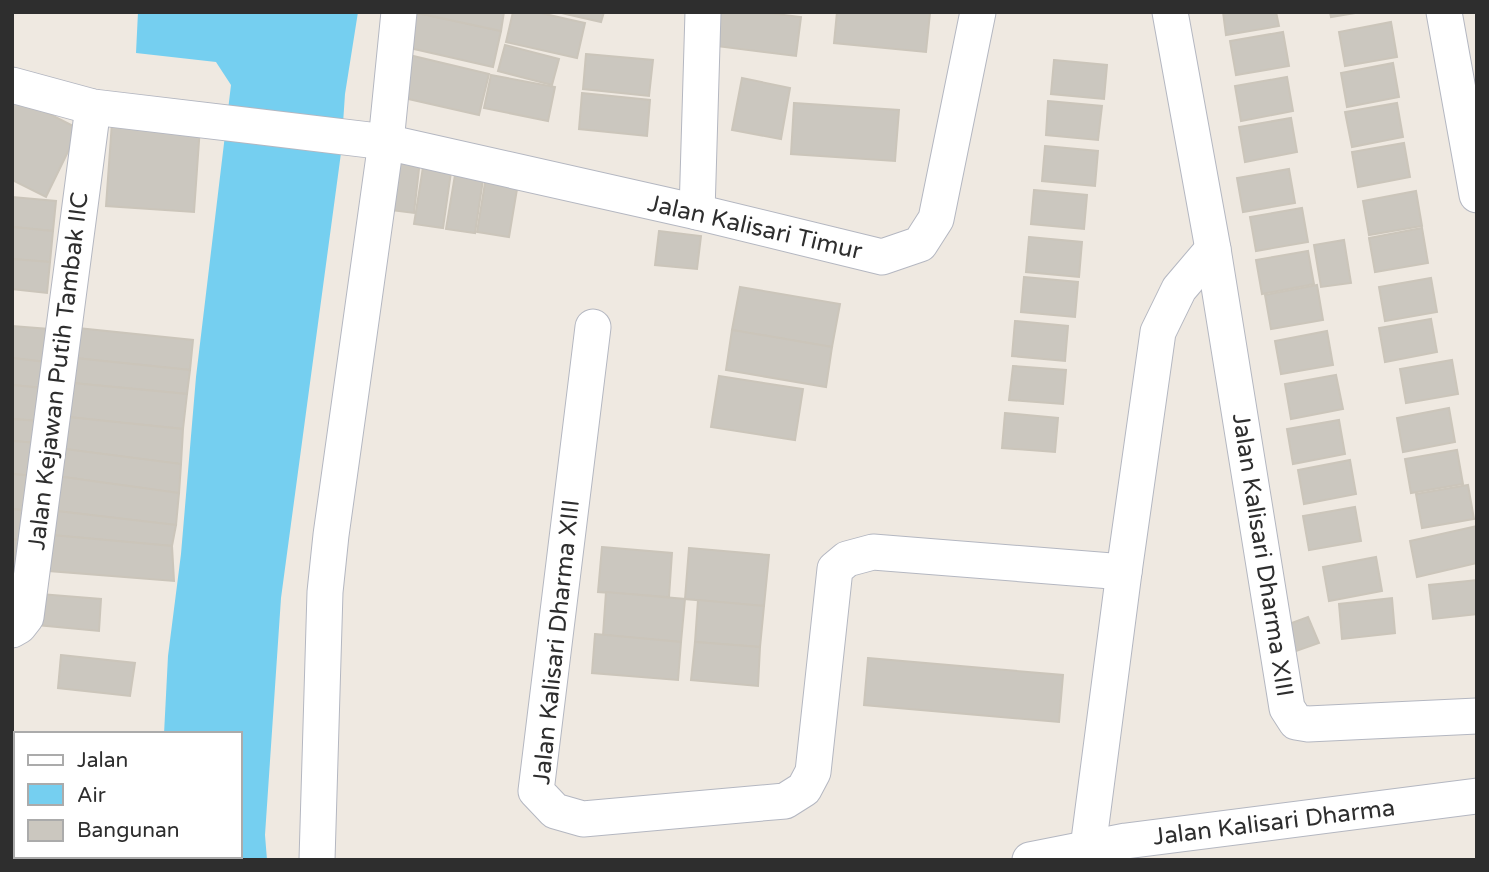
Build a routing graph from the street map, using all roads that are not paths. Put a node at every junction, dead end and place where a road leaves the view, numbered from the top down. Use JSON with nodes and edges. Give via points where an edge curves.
{"nodes":[{"id":1,"x":399,"y":12,"type":"edge"},
{"id":2,"x":703,"y":12,"type":"edge"},
{"id":3,"x":978,"y":12,"type":"edge"},
{"id":4,"x":1170,"y":12,"type":"edge"},
{"id":5,"x":1444,"y":12,"type":"edge"},
{"id":6,"x":12,"y":85,"type":"edge"},
{"id":7,"x":93,"y":107,"type":"junction"},
{"id":8,"x":370,"y":140,"type":"junction"},
{"id":9,"x":1477,"y":195,"type":"edge"},
{"id":10,"x":697,"y":212,"type":"junction"},
{"id":11,"x":1213,"y":249,"type":"junction"},
{"id":12,"x":593,"y":327,"type":"dead end"},
{"id":13,"x":1124,"y":572,"type":"junction"},
{"id":14,"x":12,"y":629,"type":"edge"},
{"id":15,"x":1477,"y":716,"type":"edge"},
{"id":16,"x":1477,"y":796,"type":"edge"},
{"id":17,"x":1088,"y":848,"type":"junction"},
{"id":18,"x":317,"y":860,"type":"edge"},
{"id":19,"x":1030,"y":860,"type":"edge"}],
"edges":[{"from":1,"to":8,"type":"street"},
{"from":2,"to":10,"type":"street"},
{"from":3,"to":10,"type":"street","name":"Jalan Kalisari Timur","via":[[936,219],[920,244],[882,257]]},
{"from":4,"to":11,"type":"street","name":"Jalan Kalisari Dharma XIII"},
{"from":5,"to":9,"type":"street"},
{"from":6,"to":7,"type":"street","name":"Jalan Kalisari Timur"},
{"from":7,"to":8,"type":"street","name":"Jalan Kalisari Timur"},
{"from":7,"to":14,"type":"street","name":"Jalan Kejawan Putih Tambak IIC","via":[[26,617]]},
{"from":8,"to":10,"type":"street","name":"Jalan Kalisari Timur"},
{"from":8,"to":18,"type":"street","via":[[325,592]]},
{"from":11,"to":13,"type":"street","via":[[1179,289],[1158,332]]},
{"from":11,"to":15,"type":"street","name":"Jalan Kalisari Dharma XIII","via":[[1287,708],[1296,722],[1308,724]]},
{"from":12,"to":13,"type":"street","name":"Jalan Kalisari Dharma XIII","via":[[536,791],[555,811],[583,819],[785,801],[804,789],[813,772],[835,569],[848,559],[873,552]]},
{"from":13,"to":17,"type":"street"},
{"from":16,"to":17,"type":"street","name":"Jalan Kalisari Dharma"},
{"from":17,"to":19,"type":"street","name":"Jalan Kalisari Dharma"}]}
